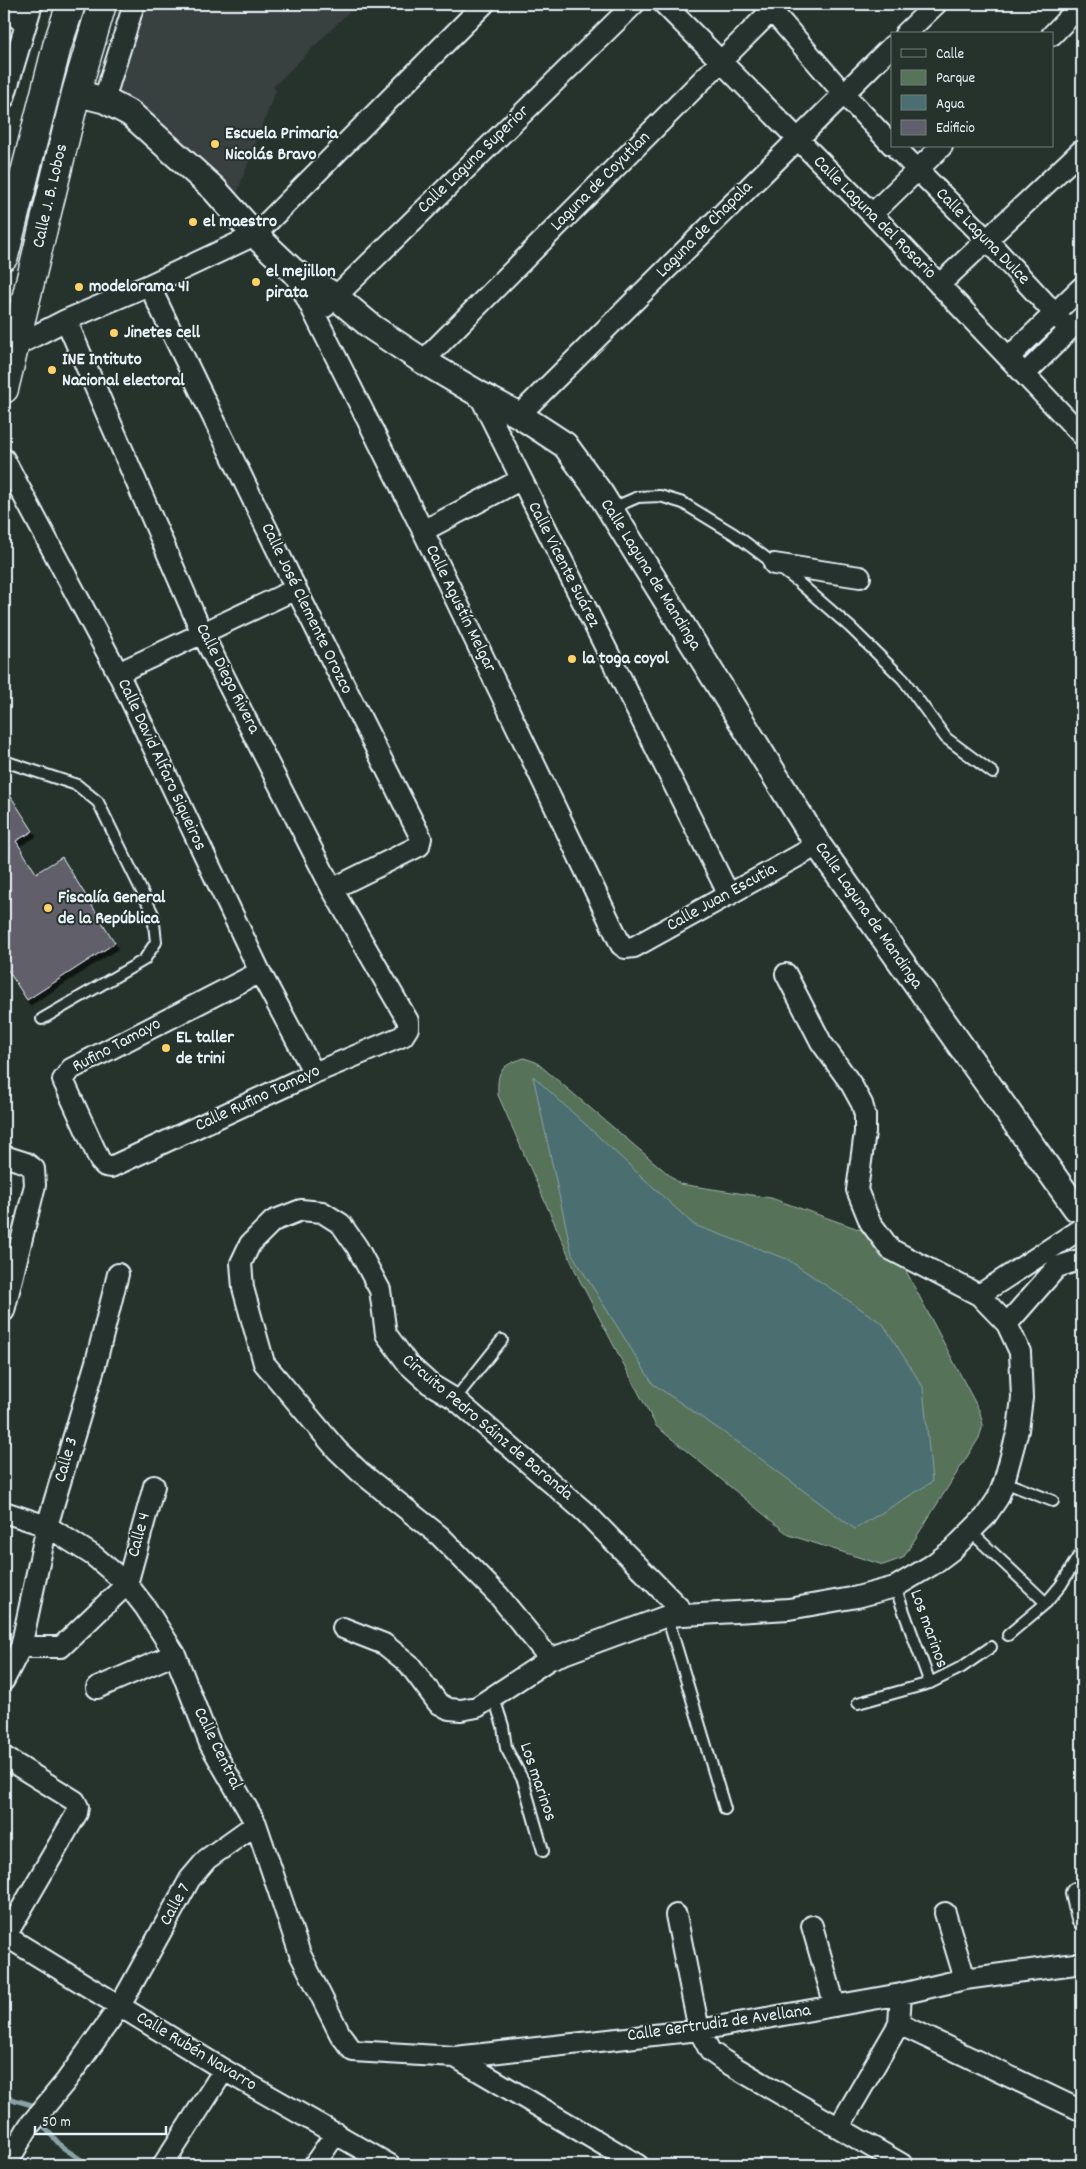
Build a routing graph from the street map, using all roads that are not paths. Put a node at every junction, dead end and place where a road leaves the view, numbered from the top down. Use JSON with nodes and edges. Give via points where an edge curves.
{"nodes":[{"id":1,"x":32,"y":4,"type":"edge"},
{"id":2,"x":71,"y":4,"type":"edge"},
{"id":3,"x":102,"y":4,"type":"edge"},
{"id":4,"x":134,"y":4,"type":"edge"},
{"id":5,"x":484,"y":4,"type":"edge"},
{"id":6,"x":634,"y":4,"type":"edge"},
{"id":7,"x":664,"y":4,"type":"edge"},
{"id":8,"x":936,"y":4,"type":"edge"},
{"id":9,"x":1082,"y":4,"type":"edge"},
{"id":10,"x":4,"y":5,"type":"edge"},
{"id":11,"x":772,"y":6,"type":"edge"},
{"id":12,"x":24,"y":24,"type":"junction"},
{"id":13,"x":907,"y":32,"type":"edge"},
{"id":14,"x":1054,"y":32,"type":"edge"},
{"id":15,"x":891,"y":47,"type":"edge"},
{"id":16,"x":721,"y":62,"type":"junction"},
{"id":17,"x":76,"y":93,"type":"junction"},
{"id":18,"x":844,"y":94,"type":"junction"},
{"id":19,"x":4,"y":98,"type":"edge"},
{"id":20,"x":104,"y":100,"type":"junction"},
{"id":21,"x":796,"y":140,"type":"junction"},
{"id":22,"x":891,"y":144,"type":"edge"},
{"id":23,"x":895,"y":148,"type":"edge"},
{"id":24,"x":940,"y":148,"type":"edge"},
{"id":25,"x":1082,"y":150,"type":"edge"},
{"id":26,"x":917,"y":171,"type":"junction"},
{"id":27,"x":872,"y":214,"type":"junction"},
{"id":28,"x":255,"y":235,"type":"junction"},
{"id":29,"x":987,"y":240,"type":"junction"},
{"id":30,"x":4,"y":256,"type":"edge"},
{"id":31,"x":293,"y":272,"type":"junction"},
{"id":32,"x":149,"y":285,"type":"junction"},
{"id":33,"x":940,"y":285,"type":"junction"},
{"id":34,"x":1082,"y":287,"type":"edge"},
{"id":35,"x":335,"y":296,"type":"junction"},
{"id":36,"x":1053,"y":314,"type":"junction"},
{"id":37,"x":315,"y":317,"type":"junction"},
{"id":38,"x":66,"y":320,"type":"junction"},
{"id":39,"x":1076,"y":323,"type":"edge"},
{"id":40,"x":15,"y":346,"type":"junction"},
{"id":41,"x":1009,"y":357,"type":"junction"},
{"id":42,"x":423,"y":360,"type":"junction"},
{"id":43,"x":1025,"y":374,"type":"junction"},
{"id":44,"x":4,"y":389,"type":"edge"},
{"id":45,"x":479,"y":394,"type":"junction"},
{"id":46,"x":519,"y":415,"type":"junction"},
{"id":47,"x":1082,"y":435,"type":"edge"},
{"id":48,"x":4,"y":459,"type":"edge"},
{"id":49,"x":520,"y":480,"type":"junction"},
{"id":50,"x":610,"y":509,"type":"junction"},
{"id":51,"x":423,"y":531,"type":"junction"},
{"id":52,"x":774,"y":564,"type":"junction"},
{"id":53,"x":860,"y":577,"type":"dead end"},
{"id":54,"x":296,"y":589,"type":"junction"},
{"id":55,"x":202,"y":633,"type":"junction"},
{"id":56,"x":118,"y":673,"type":"junction"},
{"id":57,"x":4,"y":761,"type":"edge"},
{"id":58,"x":993,"y":773,"type":"dead end"},
{"id":59,"x":818,"y":845,"type":"junction"},
{"id":60,"x":332,"y":889,"type":"junction"},
{"id":61,"x":729,"y":895,"type":"junction"},
{"id":62,"x":625,"y":948,"type":"joint"},
{"id":63,"x":260,"y":972,"type":"junction"},
{"id":64,"x":786,"y":974,"type":"dead end"},
{"id":65,"x":42,"y":1019,"type":"dead end"},
{"id":66,"x":408,"y":1028,"type":"joint"},
{"id":67,"x":314,"y":1073,"type":"junction"},
{"id":68,"x":4,"y":1156,"type":"edge"},
{"id":69,"x":105,"y":1166,"type":"joint"},
{"id":70,"x":1081,"y":1215,"type":"edge"},
{"id":71,"x":1082,"y":1259,"type":"edge"},
{"id":72,"x":1050,"y":1260,"type":"junction"},
{"id":73,"x":118,"y":1274,"type":"dead end"},
{"id":74,"x":979,"y":1295,"type":"junction"},
{"id":75,"x":4,"y":1311,"type":"edge"},
{"id":76,"x":1007,"y":1324,"type":"junction"},
{"id":77,"x":502,"y":1340,"type":"dead end"},
{"id":78,"x":455,"y":1399,"type":"junction"},
{"id":79,"x":1004,"y":1482,"type":"junction"},
{"id":80,"x":154,"y":1486,"type":"dead end"},
{"id":81,"x":1053,"y":1501,"type":"dead end"},
{"id":82,"x":4,"y":1512,"type":"edge"},
{"id":83,"x":48,"y":1526,"type":"junction"},
{"id":84,"x":972,"y":1532,"type":"junction"},
{"id":85,"x":1078,"y":1557,"type":"dead end"},
{"id":86,"x":127,"y":1584,"type":"junction"},
{"id":87,"x":895,"y":1586,"type":"junction"},
{"id":88,"x":1046,"y":1603,"type":"junction"},
{"id":89,"x":677,"y":1616,"type":"junction"},
{"id":90,"x":343,"y":1628,"type":"dead end"},
{"id":91,"x":1008,"y":1635,"type":"dead end"},
{"id":92,"x":20,"y":1647,"type":"junction"},
{"id":93,"x":991,"y":1647,"type":"dead end"},
{"id":94,"x":174,"y":1654,"type":"junction"},
{"id":95,"x":550,"y":1659,"type":"junction"},
{"id":96,"x":4,"y":1680,"type":"edge"},
{"id":97,"x":930,"y":1683,"type":"junction"},
{"id":98,"x":97,"y":1688,"type":"dead end"},
{"id":99,"x":493,"y":1695,"type":"junction"},
{"id":100,"x":858,"y":1702,"type":"dead end"},
{"id":101,"x":4,"y":1757,"type":"edge"},
{"id":102,"x":726,"y":1809,"type":"dead end"},
{"id":103,"x":256,"y":1824,"type":"junction"},
{"id":104,"x":543,"y":1851,"type":"dead end"},
{"id":105,"x":1076,"y":1893,"type":"dead end"},
{"id":106,"x":945,"y":1913,"type":"dead end"},
{"id":107,"x":676,"y":1915,"type":"dead end"},
{"id":108,"x":1082,"y":1919,"type":"edge"},
{"id":109,"x":812,"y":1926,"type":"dead end"},
{"id":110,"x":4,"y":1936,"type":"edge"},
{"id":111,"x":1082,"y":1963,"type":"edge"},
{"id":112,"x":965,"y":1979,"type":"junction"},
{"id":113,"x":901,"y":1994,"type":"junction"},
{"id":114,"x":120,"y":2006,"type":"junction"},
{"id":115,"x":835,"y":2006,"type":"junction"},
{"id":116,"x":899,"y":2024,"type":"junction"},
{"id":117,"x":699,"y":2030,"type":"junction"},
{"id":118,"x":354,"y":2050,"type":"joint"},
{"id":119,"x":455,"y":2057,"type":"junction"},
{"id":120,"x":224,"y":2070,"type":"junction"},
{"id":121,"x":1082,"y":2111,"type":"edge"},
{"id":122,"x":839,"y":2127,"type":"junction"},
{"id":123,"x":336,"y":2133,"type":"junction"},
{"id":124,"x":6,"y":2165,"type":"edge"},
{"id":125,"x":163,"y":2165,"type":"edge"},
{"id":126,"x":314,"y":2165,"type":"edge"},
{"id":127,"x":390,"y":2165,"type":"edge"},
{"id":128,"x":636,"y":2165,"type":"edge"},
{"id":129,"x":903,"y":2165,"type":"edge"}],
"edges":[{"from":1,"to":12,"type":"street"},
{"from":2,"to":30,"type":"main road","name":"Calle J. B. Lobos","via":[[57,46]]},
{"from":3,"to":17,"type":"main road","name":"Calle J. B. Lobos"},
{"from":4,"to":20,"type":"street"},
{"from":5,"to":28,"type":"street"},
{"from":6,"to":35,"type":"street","name":"Calle Laguna Superior"},
{"from":7,"to":16,"type":"street","name":"Calle Laguna del Rosario"},
{"from":8,"to":13,"type":"street"},
{"from":9,"to":14,"type":"street"},
{"from":10,"to":12,"type":"street"},
{"from":11,"to":16,"type":"street","name":"Laguna de Coyutlan"},
{"from":11,"to":18,"type":"street","name":"Calle Laguna Dulce"},
{"from":12,"to":19,"type":"street"},
{"from":15,"to":18,"type":"street","name":"Laguna de Chapala"},
{"from":16,"to":21,"type":"street","name":"Calle Laguna del Rosario"},
{"from":16,"to":42,"type":"street","name":"Laguna de Coyutlan"},
{"from":17,"to":20,"type":"street","name":"Calle Laguna de Mandinga"},
{"from":17,"to":40,"type":"main road","name":"Calle J. B. Lobos"},
{"from":18,"to":21,"type":"street","name":"Laguna de Chapala"},
{"from":18,"to":22,"type":"street","name":"Calle Laguna Dulce"},
{"from":20,"to":28,"type":"street","name":"Calle Laguna de Mandinga","via":[[131,114],[152,131],[214,189]]},
{"from":21,"to":27,"type":"street","name":"Calle Laguna del Rosario"},
{"from":21,"to":46,"type":"street","name":"Laguna de Chapala"},
{"from":23,"to":26,"type":"street","name":"Calle Laguna Dulce"},
{"from":24,"to":26,"type":"street"},
{"from":25,"to":29,"type":"street"},
{"from":26,"to":27,"type":"street"},
{"from":26,"to":29,"type":"street","name":"Calle Laguna Dulce"},
{"from":27,"to":33,"type":"street","name":"Calle Laguna del Rosario"},
{"from":28,"to":31,"type":"street","name":"Calle Laguna de Mandinga"},
{"from":28,"to":32,"type":"street"},
{"from":29,"to":33,"type":"street"},
{"from":29,"to":36,"type":"street","name":"Calle Laguna Dulce"},
{"from":31,"to":35,"type":"street","name":"Calle Laguna de Mandinga"},
{"from":31,"to":37,"type":"street","name":"Calle Agustín Melgar"},
{"from":32,"to":38,"type":"street"},
{"from":32,"to":54,"type":"street","name":"Calle José Clemente Orozco"},
{"from":33,"to":41,"type":"street","name":"Calle Laguna del Rosario"},
{"from":34,"to":36,"type":"street"},
{"from":35,"to":37,"type":"street","name":"Calle Laguna Superior"},
{"from":35,"to":42,"type":"street","name":"Calle Laguna de Mandinga","via":[[373,328]]},
{"from":36,"to":39,"type":"street","name":"Calle Laguna Dulce"},
{"from":36,"to":41,"type":"street"},
{"from":37,"to":51,"type":"street","name":"Calle Agustín Melgar"},
{"from":38,"to":40,"type":"street"},
{"from":38,"to":55,"type":"street","name":"Calle Diego Rivera"},
{"from":39,"to":43,"type":"street"},
{"from":40,"to":44,"type":"main road","name":"Calle J. B. Lobos"},
{"from":41,"to":43,"type":"street","name":"Calle Laguna del Rosario"},
{"from":42,"to":45,"type":"street","name":"Calle Laguna de Mandinga"},
{"from":43,"to":47,"type":"street","name":"Calle Laguna del Rosario"},
{"from":45,"to":46,"type":"street","name":"Calle Laguna de Mandinga"},
{"from":45,"to":49,"type":"street","name":"Calle Vicente Suárez"},
{"from":46,"to":50,"type":"street","name":"Calle Laguna de Mandinga","via":[[564,445]]},
{"from":48,"to":56,"type":"street","name":"Calle David Alfaro Siqueiros"},
{"from":49,"to":51,"type":"street"},
{"from":49,"to":61,"type":"street","name":"Calle Vicente Suárez"},
{"from":50,"to":52,"type":"lane","via":[[638,497],[660,496],[683,503],[734,534]]},
{"from":50,"to":59,"type":"street","name":"Calle Laguna de Mandinga"},
{"from":51,"to":62,"type":"street","name":"Calle Agustín Melgar"},
{"from":52,"to":53,"type":"street"},
{"from":52,"to":58,"type":"lane","via":[[850,627],[903,679],[946,738]]},
{"from":54,"to":55,"type":"street"},
{"from":54,"to":60,"type":"street","name":"Calle José Clemente Orozco","via":[[421,838],[419,846]]},
{"from":55,"to":56,"type":"street"},
{"from":55,"to":60,"type":"street","name":"Calle Diego Rivera"},
{"from":56,"to":63,"type":"street","name":"Calle David Alfaro Siqueiros"},
{"from":57,"to":65,"type":"lane","via":[[77,785],[98,802],[153,914],[156,942],[144,960]]},
{"from":59,"to":61,"type":"street","name":"Calle Juan Escutia"},
{"from":59,"to":70,"type":"street","name":"Calle Laguna de Mandinga"},
{"from":60,"to":66,"type":"street","name":"Calle Diego Rivera","via":[[408,1020]]},
{"from":61,"to":62,"type":"street","name":"Calle Juan Escutia","via":[[634,947]]},
{"from":63,"to":67,"type":"street","name":"Calle David Alfaro Siqueiros"},
{"from":63,"to":69,"type":"street","name":"Rufino Tamayo","via":[[71,1069],[65,1075],[64,1080]]},
{"from":64,"to":74,"type":"street","via":[[821,1042],[862,1104],[865,1132],[856,1190],[870,1222],[890,1249]]},
{"from":66,"to":67,"type":"street","name":"Calle Rufino Tamayo","via":[[404,1036]]},
{"from":67,"to":69,"type":"street","name":"Calle Rufino Tamayo","via":[[111,1167]]},
{"from":68,"to":75,"type":"street","via":[[34,1169],[35,1185]]},
{"from":70,"to":72,"type":"street"},
{"from":71,"to":72,"type":"street"},
{"from":72,"to":74,"type":"street"},
{"from":72,"to":76,"type":"street"},
{"from":73,"to":83,"type":"street","name":"Calle 3"},
{"from":74,"to":76,"type":"street"},
{"from":76,"to":79,"type":"street","via":[[1020,1352],[1022,1371],[1018,1430]]},
{"from":77,"to":78,"type":"lane"},
{"from":78,"to":89,"type":"street","name":"Circuito Pedro Sáinz de Baranda","via":[[586,1513]]},
{"from":78,"to":95,"type":"street","name":"Circuito Pedro Sáinz de Baranda","via":[[430,1384],[398,1352],[386,1334],[380,1290],[341,1224],[322,1212],[301,1210],[273,1222],[250,1244],[241,1263],[243,1288],[264,1363],[336,1450],[440,1536],[499,1596]]},
{"from":79,"to":81,"type":"lane"},
{"from":79,"to":84,"type":"street","via":[[998,1498]]},
{"from":80,"to":86,"type":"street","name":"Calle 4"},
{"from":82,"to":83,"type":"street","name":"Calle Central"},
{"from":83,"to":86,"type":"street","name":"Calle Central","via":[[94,1556]]},
{"from":83,"to":92,"type":"street","name":"Calle 3"},
{"from":84,"to":87,"type":"street","via":[[932,1565]]},
{"from":84,"to":88,"type":"lane"},
{"from":85,"to":88,"type":"lane"},
{"from":86,"to":92,"type":"street","via":[[61,1647]]},
{"from":86,"to":94,"type":"street","name":"Calle Central"},
{"from":87,"to":89,"type":"street","via":[[857,1597],[789,1609]]},
{"from":87,"to":97,"type":"lane","name":"Los marinos"},
{"from":88,"to":91,"type":"lane"},
{"from":89,"to":95,"type":"street"},
{"from":89,"to":102,"type":"lane"},
{"from":90,"to":99,"type":"street","via":[[384,1644],[409,1664],[438,1703],[449,1709],[477,1707]]},
{"from":92,"to":96,"type":"street","name":"Calle 3"},
{"from":93,"to":97,"type":"lane"},
{"from":94,"to":98,"type":"street"},
{"from":94,"to":103,"type":"street","name":"Calle Central","via":[[210,1744]]},
{"from":95,"to":99,"type":"street"},
{"from":97,"to":100,"type":"lane"},
{"from":99,"to":104,"type":"lane","name":"Los marinos","via":[[504,1726],[506,1748],[522,1780]]},
{"from":101,"to":110,"type":"street","via":[[75,1801],[78,1807]]},
{"from":103,"to":114,"type":"street","name":"Calle 7","via":[[207,1859],[190,1879]]},
{"from":103,"to":118,"type":"street","name":"Calle Central","via":[[300,1954],[340,2034]]},
{"from":105,"to":108,"type":"street"},
{"from":106,"to":112,"type":"street"},
{"from":107,"to":117,"type":"street"},
{"from":109,"to":115,"type":"street"},
{"from":110,"to":114,"type":"street","name":"Calle Rubén Navarro"},
{"from":111,"to":112,"type":"street","name":"Calle Gertrudiz de Avellana"},
{"from":112,"to":113,"type":"street","name":"Calle Gertrudiz de Avellana"},
{"from":113,"to":115,"type":"street","name":"Calle Gertrudiz de Avellana"},
{"from":113,"to":116,"type":"street"},
{"from":114,"to":120,"type":"street","name":"Calle Rubén Navarro"},
{"from":114,"to":124,"type":"street","name":"Calle 7","via":[[29,2126]]},
{"from":115,"to":117,"type":"street","name":"Calle Gertrudiz de Avellana"},
{"from":116,"to":121,"type":"street"},
{"from":116,"to":122,"type":"street"},
{"from":117,"to":119,"type":"street","name":"Calle Gertrudiz de Avellana"},
{"from":117,"to":122,"type":"street","via":[[710,2051],[724,2061]]},
{"from":118,"to":119,"type":"street","name":"Calle Gertrudiz de Avellana"},
{"from":119,"to":128,"type":"street"},
{"from":120,"to":123,"type":"street","name":"Calle Rubén Navarro"},
{"from":120,"to":125,"type":"street"},
{"from":122,"to":129,"type":"street"},
{"from":123,"to":126,"type":"street"},
{"from":123,"to":127,"type":"street","name":"Calle Rubén Navarro"}]}
